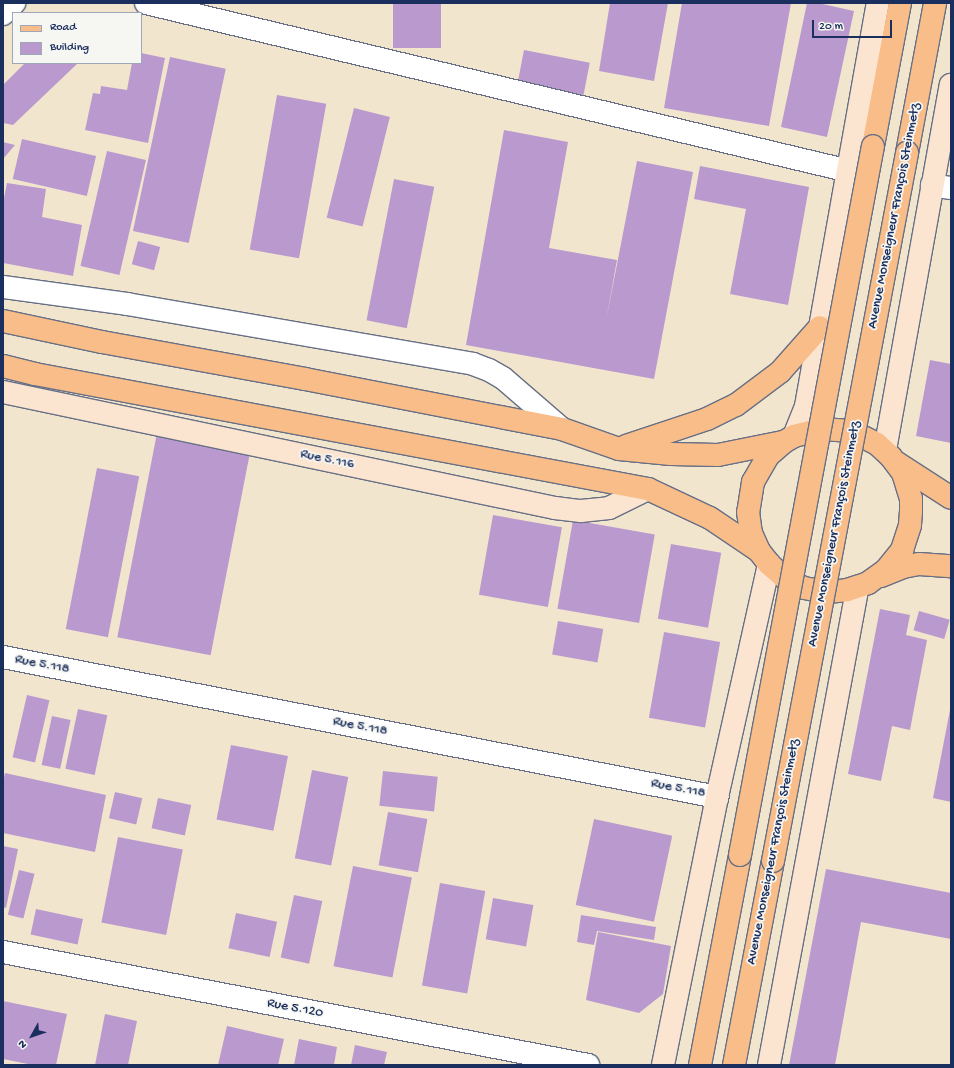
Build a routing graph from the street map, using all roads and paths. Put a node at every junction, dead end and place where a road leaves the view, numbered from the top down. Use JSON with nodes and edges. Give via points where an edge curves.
{"nodes":[{"id":1,"x":14,"y":3,"type":"edge"},
{"id":2,"x":146,"y":3,"type":"edge"},
{"id":3,"x":878,"y":3,"type":"edge"},
{"id":4,"x":900,"y":3,"type":"edge"},
{"id":5,"x":935,"y":3,"type":"edge"},
{"id":6,"x":3,"y":14,"type":"edge"},
{"id":7,"x":951,"y":85,"type":"edge"},
{"id":8,"x":849,"y":171,"type":"junction"},
{"id":9,"x":941,"y":187,"type":"edge"},
{"id":10,"x":3,"y":287,"type":"edge"},
{"id":11,"x":3,"y":322,"type":"edge"},
{"id":12,"x":820,"y":327,"type":"junction"},
{"id":13,"x":3,"y":366,"type":"edge"},
{"id":14,"x":3,"y":392,"type":"edge"},
{"id":15,"x":562,"y":429,"type":"junction"},
{"id":16,"x":789,"y":439,"type":"junction"},
{"id":17,"x":619,"y":449,"type":"junction"},
{"id":18,"x":890,"y":456,"type":"junction"},
{"id":19,"x":648,"y":489,"type":"junction"},
{"id":20,"x":951,"y":498,"type":"edge"},
{"id":21,"x":764,"y":558,"type":"junction"},
{"id":22,"x":951,"y":566,"type":"edge"},
{"id":23,"x":878,"y":577,"type":"junction"},
{"id":24,"x":858,"y":587,"type":"junction"},
{"id":25,"x":3,"y":657,"type":"edge"},
{"id":26,"x":718,"y":797,"type":"junction"},
{"id":27,"x":3,"y":952,"type":"edge"},
{"id":28,"x":588,"y":1065,"type":"edge"},
{"id":29,"x":663,"y":1065,"type":"edge"},
{"id":30,"x":700,"y":1065,"type":"edge"},
{"id":31,"x":734,"y":1065,"type":"edge"},
{"id":32,"x":769,"y":1065,"type":"edge"}],
"edges":[{"from":1,"to":6,"type":"street"},
{"from":2,"to":8,"type":"street"},
{"from":3,"to":8,"type":"main road"},
{"from":4,"to":30,"type":"main road","bridge":true},
{"from":5,"to":31,"type":"main road","name":"Avenue Monseigneur François Steinmetz","bridge":true},
{"from":7,"to":9,"type":"main road"},
{"from":8,"to":12,"type":"main road"},
{"from":9,"to":18,"type":"main road"},
{"from":10,"to":15,"type":"street","via":[[127,304],[473,364],[503,378]]},
{"from":11,"to":15,"type":"main road"},
{"from":12,"to":16,"type":"main road","via":[[806,406]]},
{"from":12,"to":17,"type":"main road","via":[[780,372],[736,405],[707,419]]},
{"from":13,"to":19,"type":"main road"},
{"from":14,"to":19,"type":"main road","name":"Rue 5.116","via":[[555,508],[581,511],[609,508]]},
{"from":15,"to":17,"type":"main road"},
{"from":16,"to":17,"type":"main road","via":[[718,455]]},
{"from":16,"to":18,"type":"main road","via":[[803,432],[842,429],[869,439]]},
{"from":16,"to":21,"type":"main road","via":[[762,464],[750,492],[749,523]]},
{"from":18,"to":20,"type":"main road"},
{"from":18,"to":23,"type":"main road","via":[[903,473],[911,499],[910,526],[902,550]]},
{"from":19,"to":21,"type":"main road","via":[[710,518]]},
{"from":21,"to":24,"type":"main road","via":[[785,578],[804,588],[837,592]]},
{"from":21,"to":26,"type":"main road"},
{"from":22,"to":23,"type":"main road","via":[[919,564]]},
{"from":23,"to":24,"type":"main road"},
{"from":24,"to":32,"type":"main road"},
{"from":25,"to":26,"type":"street","name":"Rue 5.118"},
{"from":26,"to":29,"type":"main road"},
{"from":27,"to":28,"type":"street","name":"Rue 5.120"}]}
